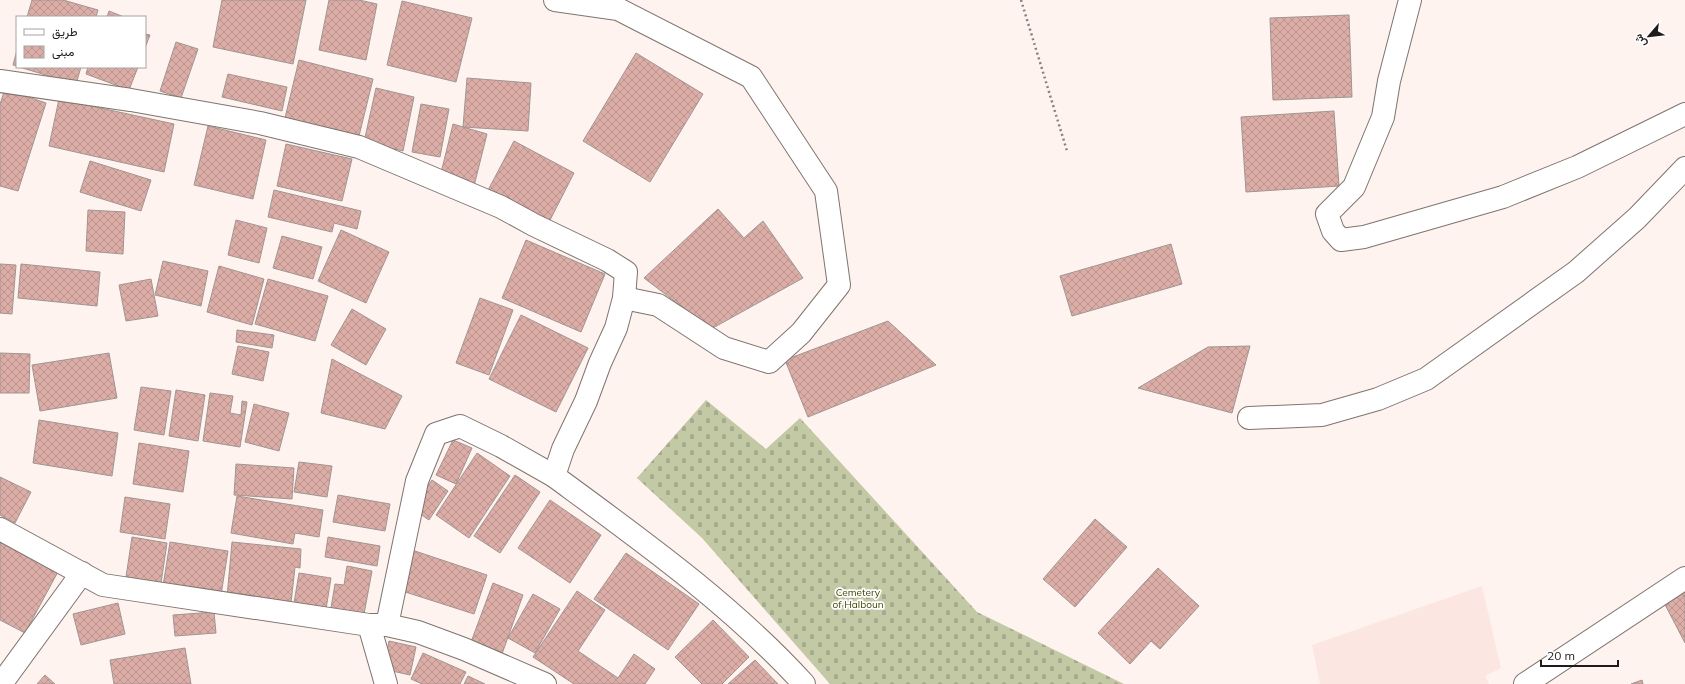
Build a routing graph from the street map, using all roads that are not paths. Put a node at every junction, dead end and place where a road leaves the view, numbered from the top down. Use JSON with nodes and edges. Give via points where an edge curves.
{"nodes":[{"id":1,"x":555,"y":0,"type":"edge"},
{"id":2,"x":1410,"y":0,"type":"edge"},
{"id":3,"x":0,"y":81,"type":"edge"},
{"id":4,"x":1685,"y":114,"type":"edge"},
{"id":5,"x":1685,"y":168,"type":"edge"},
{"id":6,"x":624,"y":298,"type":"junction"},
{"id":7,"x":1249,"y":418,"type":"dead end"},
{"id":8,"x":554,"y":476,"type":"junction"},
{"id":9,"x":0,"y":529,"type":"edge"},
{"id":10,"x":82,"y":573,"type":"junction"},
{"id":11,"x":1685,"y":578,"type":"edge"},
{"id":12,"x":378,"y":625,"type":"junction"},
{"id":13,"x":1,"y":684,"type":"edge"},
{"id":14,"x":386,"y":684,"type":"edge"},
{"id":15,"x":545,"y":684,"type":"edge"},
{"id":16,"x":804,"y":684,"type":"edge"},
{"id":17,"x":1525,"y":684,"type":"edge"}],
"edges":[{"from":1,"to":6,"type":"street","via":[[618,9],[751,77],[826,191],[839,285],[800,333],[768,362],[724,348],[658,305]]},
{"from":2,"to":4,"type":"street","via":[[1389,81],[1384,117],[1354,186],[1327,214],[1333,232],[1341,240],[1364,237],[1503,197],[1576,167]]},
{"from":3,"to":6,"type":"street","via":[[260,122],[359,147],[501,207],[607,260],[626,272]]},
{"from":5,"to":7,"type":"street","via":[[1638,218],[1576,272],[1426,379],[1378,399],[1322,415]]},
{"from":6,"to":8,"type":"street","via":[[616,328],[583,407],[562,449]]},
{"from":8,"to":12,"type":"street","via":[[460,426],[436,434],[417,481]]},
{"from":8,"to":16,"type":"street","via":[[647,544],[732,614]]},
{"from":9,"to":10,"type":"street"},
{"from":10,"to":12,"type":"street","via":[[104,585]]},
{"from":10,"to":13,"type":"street"},
{"from":11,"to":17,"type":"street"},
{"from":12,"to":14,"type":"street"},
{"from":12,"to":15,"type":"street","via":[[418,632]]}]}
